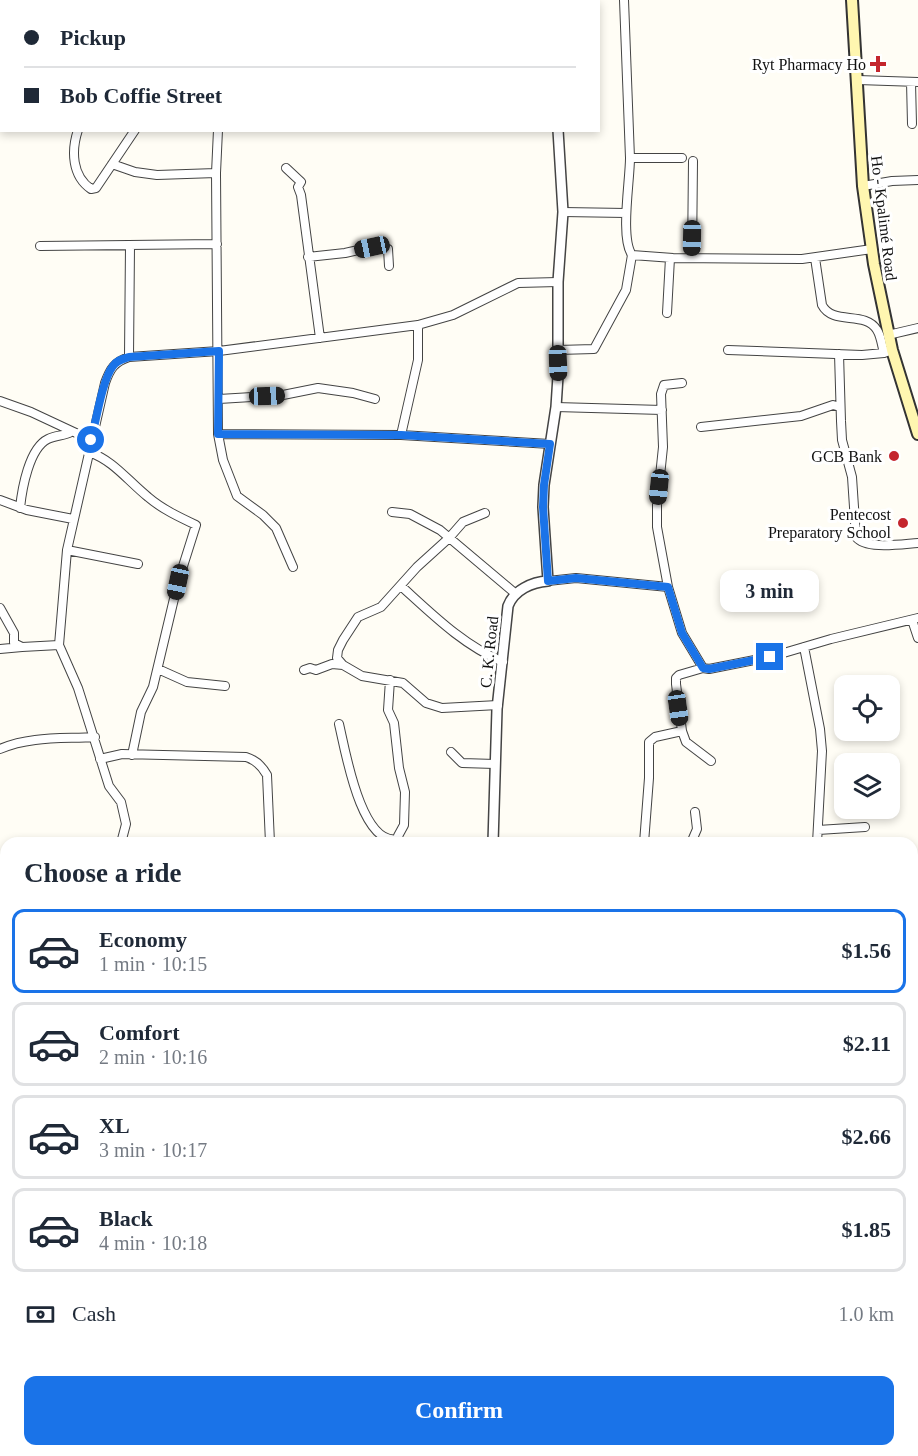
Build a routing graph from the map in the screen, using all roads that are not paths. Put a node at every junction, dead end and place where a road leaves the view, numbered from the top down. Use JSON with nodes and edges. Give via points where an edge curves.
{"nodes":[{"id":1,"x":624,"y":0,"type":"edge"},
{"id":2,"x":852,"y":0,"type":"edge"},
{"id":3,"x":858,"y":80,"type":"junction"},
{"id":4,"x":915,"y":82,"type":"edge"},
{"id":5,"x":912,"y":123,"type":"dead end"},
{"id":6,"x":77,"y":132,"type":"edge"},
{"id":7,"x":134,"y":132,"type":"edge"},
{"id":8,"x":218,"y":132,"type":"edge"},
{"id":9,"x":558,"y":132,"type":"edge"},
{"id":10,"x":630,"y":158,"type":"junction"},
{"id":11,"x":682,"y":158,"type":"dead end"},
{"id":12,"x":693,"y":161,"type":"dead end"},
{"id":13,"x":112,"y":164,"type":"junction"},
{"id":14,"x":286,"y":168,"type":"dead end"},
{"id":15,"x":216,"y":173,"type":"junction"},
{"id":16,"x":918,"y":180,"type":"edge"},
{"id":17,"x":863,"y":186,"type":"junction"},
{"id":18,"x":563,"y":212,"type":"junction"},
{"id":19,"x":626,"y":213,"type":"junction"},
{"id":20,"x":217,"y":244,"type":"junction"},
{"id":21,"x":40,"y":246,"type":"dead end"},
{"id":22,"x":130,"y":246,"type":"junction"},
{"id":23,"x":872,"y":249,"type":"junction"},
{"id":24,"x":632,"y":255,"type":"junction"},
{"id":25,"x":309,"y":257,"type":"junction"},
{"id":26,"x":670,"y":258,"type":"junction"},
{"id":27,"x":692,"y":258,"type":"junction"},
{"id":28,"x":815,"y":258,"type":"junction"},
{"id":29,"x":389,"y":266,"type":"dead end"},
{"id":30,"x":558,"y":282,"type":"junction"},
{"id":31,"x":667,"y":313,"type":"dead end"},
{"id":32,"x":418,"y":325,"type":"junction"},
{"id":33,"x":918,"y":328,"type":"edge"},
{"id":34,"x":888,"y":335,"type":"junction"},
{"id":35,"x":320,"y":338,"type":"junction"},
{"id":36,"x":558,"y":350,"type":"junction"},
{"id":37,"x":728,"y":350,"type":"dead end"},
{"id":38,"x":219,"y":351,"type":"junction"},
{"id":39,"x":888,"y":351,"type":"junction"},
{"id":40,"x":839,"y":354,"type":"junction"},
{"id":41,"x":129,"y":357,"type":"junction"},
{"id":42,"x":682,"y":383,"type":"dead end"},
{"id":43,"x":219,"y":399,"type":"junction"},
{"id":44,"x":375,"y":399,"type":"dead end"},
{"id":45,"x":0,"y":401,"type":"edge"},
{"id":46,"x":840,"y":406,"type":"junction"},
{"id":47,"x":556,"y":407,"type":"junction"},
{"id":48,"x":662,"y":410,"type":"junction"},
{"id":49,"x":701,"y":427,"type":"dead end"},
{"id":50,"x":71,"y":432,"type":"junction"},
{"id":51,"x":218,"y":434,"type":"junction"},
{"id":52,"x":918,"y":434,"type":"edge"},
{"id":53,"x":401,"y":435,"type":"junction"},
{"id":54,"x":91,"y":440,"type":"junction"},
{"id":55,"x":550,"y":444,"type":"junction"},
{"id":56,"x":89,"y":452,"type":"junction"},
{"id":57,"x":0,"y":500,"type":"edge"},
{"id":58,"x":20,"y":508,"type":"junction"},
{"id":59,"x":392,"y":512,"type":"dead end"},
{"id":60,"x":485,"y":513,"type":"dead end"},
{"id":61,"x":73,"y":519,"type":"junction"},
{"id":62,"x":449,"y":538,"type":"junction"},
{"id":63,"x":918,"y":543,"type":"edge"},
{"id":64,"x":67,"y":550,"type":"junction"},
{"id":65,"x":138,"y":564,"type":"dead end"},
{"id":66,"x":293,"y":567,"type":"dead end"},
{"id":67,"x":548,"y":581,"type":"junction"},
{"id":68,"x":401,"y":586,"type":"junction"},
{"id":69,"x":668,"y":587,"type":"junction"},
{"id":70,"x":516,"y":594,"type":"junction"},
{"id":71,"x":0,"y":608,"type":"edge"},
{"id":72,"x":915,"y":619,"type":"edge"},
{"id":73,"x":918,"y":638,"type":"edge"},
{"id":74,"x":59,"y":645,"type":"junction"},
{"id":75,"x":22,"y":647,"type":"junction"},
{"id":76,"x":804,"y":647,"type":"junction"},
{"id":77,"x":0,"y":649,"type":"edge"},
{"id":78,"x":503,"y":662,"type":"junction"},
{"id":79,"x":343,"y":665,"type":"junction"},
{"id":80,"x":703,"y":668,"type":"junction"},
{"id":81,"x":158,"y":669,"type":"junction"},
{"id":82,"x":304,"y":670,"type":"dead end"},
{"id":83,"x":390,"y":680,"type":"junction"},
{"id":84,"x":225,"y":687,"type":"dead end"},
{"id":85,"x":498,"y":705,"type":"junction"},
{"id":86,"x":339,"y":724,"type":"dead end"},
{"id":87,"x":682,"y":731,"type":"junction"},
{"id":88,"x":95,"y":737,"type":"junction"},
{"id":89,"x":0,"y":749,"type":"edge"},
{"id":90,"x":451,"y":752,"type":"dead end"},
{"id":91,"x":132,"y":755,"type":"junction"},
{"id":92,"x":100,"y":759,"type":"junction"},
{"id":93,"x":711,"y":761,"type":"dead end"},
{"id":94,"x":495,"y":764,"type":"junction"},
{"id":95,"x":695,"y":812,"type":"dead end"},
{"id":96,"x":865,"y":827,"type":"dead end"},
{"id":97,"x":818,"y":830,"type":"junction"},
{"id":98,"x":123,"y":837,"type":"edge"},
{"id":99,"x":270,"y":837,"type":"edge"},
{"id":100,"x":383,"y":837,"type":"edge"},
{"id":101,"x":400,"y":837,"type":"edge"},
{"id":102,"x":493,"y":837,"type":"edge"},
{"id":103,"x":645,"y":837,"type":"edge"},
{"id":104,"x":694,"y":837,"type":"edge"},
{"id":105,"x":817,"y":837,"type":"edge"}],
"edges":[{"from":1,"to":10,"type":"street"},
{"from":2,"to":3,"type":"main road","name":"Ho - Kpalimé Road"},
{"from":3,"to":4,"type":"street"},
{"from":3,"to":17,"type":"main road","name":"Ho - Kpalimé Road"},
{"from":4,"to":5,"type":"street"},
{"from":6,"to":13,"type":"street","via":[[74,158],[81,181],[96,188]]},
{"from":7,"to":13,"type":"street"},
{"from":8,"to":15,"type":"street"},
{"from":9,"to":18,"type":"street"},
{"from":10,"to":11,"type":"street"},
{"from":10,"to":19,"type":"street"},
{"from":12,"to":27,"type":"street"},
{"from":13,"to":15,"type":"street","via":[[158,175]]},
{"from":14,"to":25,"type":"street","via":[[301,182],[298,187]]},
{"from":15,"to":20,"type":"street"},
{"from":16,"to":17,"type":"street"},
{"from":17,"to":23,"type":"main road","name":"Ho - Kpalimé Road"},
{"from":18,"to":19,"type":"street"},
{"from":18,"to":30,"type":"street"},
{"from":19,"to":24,"type":"street","via":[[627,245]]},
{"from":20,"to":22,"type":"street"},
{"from":20,"to":38,"type":"street"},
{"from":21,"to":22,"type":"street"},
{"from":22,"to":41,"type":"street"},
{"from":23,"to":28,"type":"street"},
{"from":23,"to":34,"type":"main road","name":"Ho - Kpalimé Road"},
{"from":24,"to":26,"type":"street"},
{"from":24,"to":36,"type":"street","via":[[626,290],[594,349]]},
{"from":25,"to":29,"type":"street","via":[[372,247],[388,249]]},
{"from":25,"to":35,"type":"street"},
{"from":26,"to":27,"type":"street"},
{"from":26,"to":31,"type":"street"},
{"from":27,"to":28,"type":"street"},
{"from":28,"to":39,"type":"street","via":[[825,310],[833,316],[869,322]]},
{"from":30,"to":32,"type":"street","via":[[518,283],[453,315]]},
{"from":30,"to":36,"type":"street"},
{"from":32,"to":35,"type":"street"},
{"from":32,"to":53,"type":"street","via":[[418,360]]},
{"from":33,"to":34,"type":"street"},
{"from":34,"to":39,"type":"main road","name":"Ho - Kpalimé Road"},
{"from":35,"to":38,"type":"street"},
{"from":36,"to":47,"type":"street"},
{"from":37,"to":40,"type":"street"},
{"from":38,"to":41,"type":"street"},
{"from":38,"to":43,"type":"street"},
{"from":39,"to":40,"type":"street","via":[[873,355]]},
{"from":39,"to":52,"type":"main road","name":"Ho - Kpalimé Road"},
{"from":40,"to":46,"type":"street"},
{"from":41,"to":54,"type":"street","via":[[119,360],[108,373]]},
{"from":42,"to":48,"type":"street","via":[[662,388]]},
{"from":43,"to":44,"type":"street","via":[[324,388]]},
{"from":43,"to":51,"type":"street"},
{"from":45,"to":50,"type":"street"},
{"from":46,"to":49,"type":"street","via":[[790,418]]},
{"from":46,"to":63,"type":"street","via":[[842,440],[853,486],[856,537],[864,543]]},
{"from":47,"to":48,"type":"street"},
{"from":47,"to":55,"type":"street"},
{"from":48,"to":69,"type":"street","via":[[657,527]]},
{"from":50,"to":54,"type":"street"},
{"from":50,"to":58,"type":"street","via":[[37,447]]},
{"from":51,"to":53,"type":"street"},
{"from":51,"to":66,"type":"street","via":[[237,496],[276,528]]},
{"from":53,"to":55,"type":"street"},
{"from":54,"to":56,"type":"street"},
{"from":55,"to":67,"type":"street","via":[[543,507]]},
{"from":56,"to":61,"type":"street"},
{"from":56,"to":81,"type":"street","via":[[111,463],[162,508],[196,525]]},
{"from":57,"to":58,"type":"street"},
{"from":58,"to":61,"type":"street"},
{"from":59,"to":62,"type":"street","via":[[410,514]]},
{"from":60,"to":62,"type":"street","via":[[465,520]]},
{"from":61,"to":64,"type":"street"},
{"from":62,"to":68,"type":"street"},
{"from":62,"to":70,"type":"street"},
{"from":64,"to":65,"type":"street"},
{"from":64,"to":74,"type":"street"},
{"from":67,"to":69,"type":"street","via":[[585,579]]},
{"from":67,"to":70,"type":"street"},
{"from":68,"to":78,"type":"street","via":[[467,644]]},
{"from":68,"to":79,"type":"street","via":[[381,607],[358,617],[351,625],[338,650],[337,658]]},
{"from":69,"to":80,"type":"street","via":[[682,633]]},
{"from":70,"to":78,"type":"street","name":"C. K. Road","via":[[508,606]]},
{"from":71,"to":75,"type":"street","via":[[14,633],[14,643]]},
{"from":72,"to":73,"type":"street"},
{"from":72,"to":76,"type":"street"},
{"from":74,"to":75,"type":"street"},
{"from":74,"to":88,"type":"street"},
{"from":75,"to":77,"type":"street"},
{"from":76,"to":80,"type":"street"},
{"from":76,"to":97,"type":"street","via":[[822,751]]},
{"from":78,"to":85,"type":"street","name":"C. K. Road"},
{"from":79,"to":82,"type":"street"},
{"from":79,"to":83,"type":"street","via":[[362,676]]},
{"from":80,"to":87,"type":"street","via":[[676,678]]},
{"from":81,"to":84,"type":"street","via":[[187,682]]},
{"from":81,"to":91,"type":"street","via":[[143,706]]},
{"from":83,"to":85,"type":"street","via":[[403,683],[426,703],[442,708]]},
{"from":83,"to":101,"type":"street","via":[[388,710],[394,723],[405,792]]},
{"from":85,"to":94,"type":"street","name":"C. K. Road"},
{"from":86,"to":100,"type":"street","via":[[356,794]]},
{"from":87,"to":93,"type":"street","via":[[688,744]]},
{"from":87,"to":103,"type":"street","via":[[649,742]]},
{"from":88,"to":89,"type":"street","via":[[44,738]]},
{"from":88,"to":92,"type":"street"},
{"from":90,"to":94,"type":"street","via":[[462,763]]},
{"from":91,"to":92,"type":"street"},
{"from":91,"to":99,"type":"street","via":[[255,760],[267,775]]},
{"from":92,"to":98,"type":"street","via":[[109,786],[121,802],[126,824]]},
{"from":94,"to":102,"type":"street","name":"C. K. Road"},
{"from":95,"to":104,"type":"street"},
{"from":96,"to":97,"type":"street"},
{"from":97,"to":105,"type":"street"}]}
